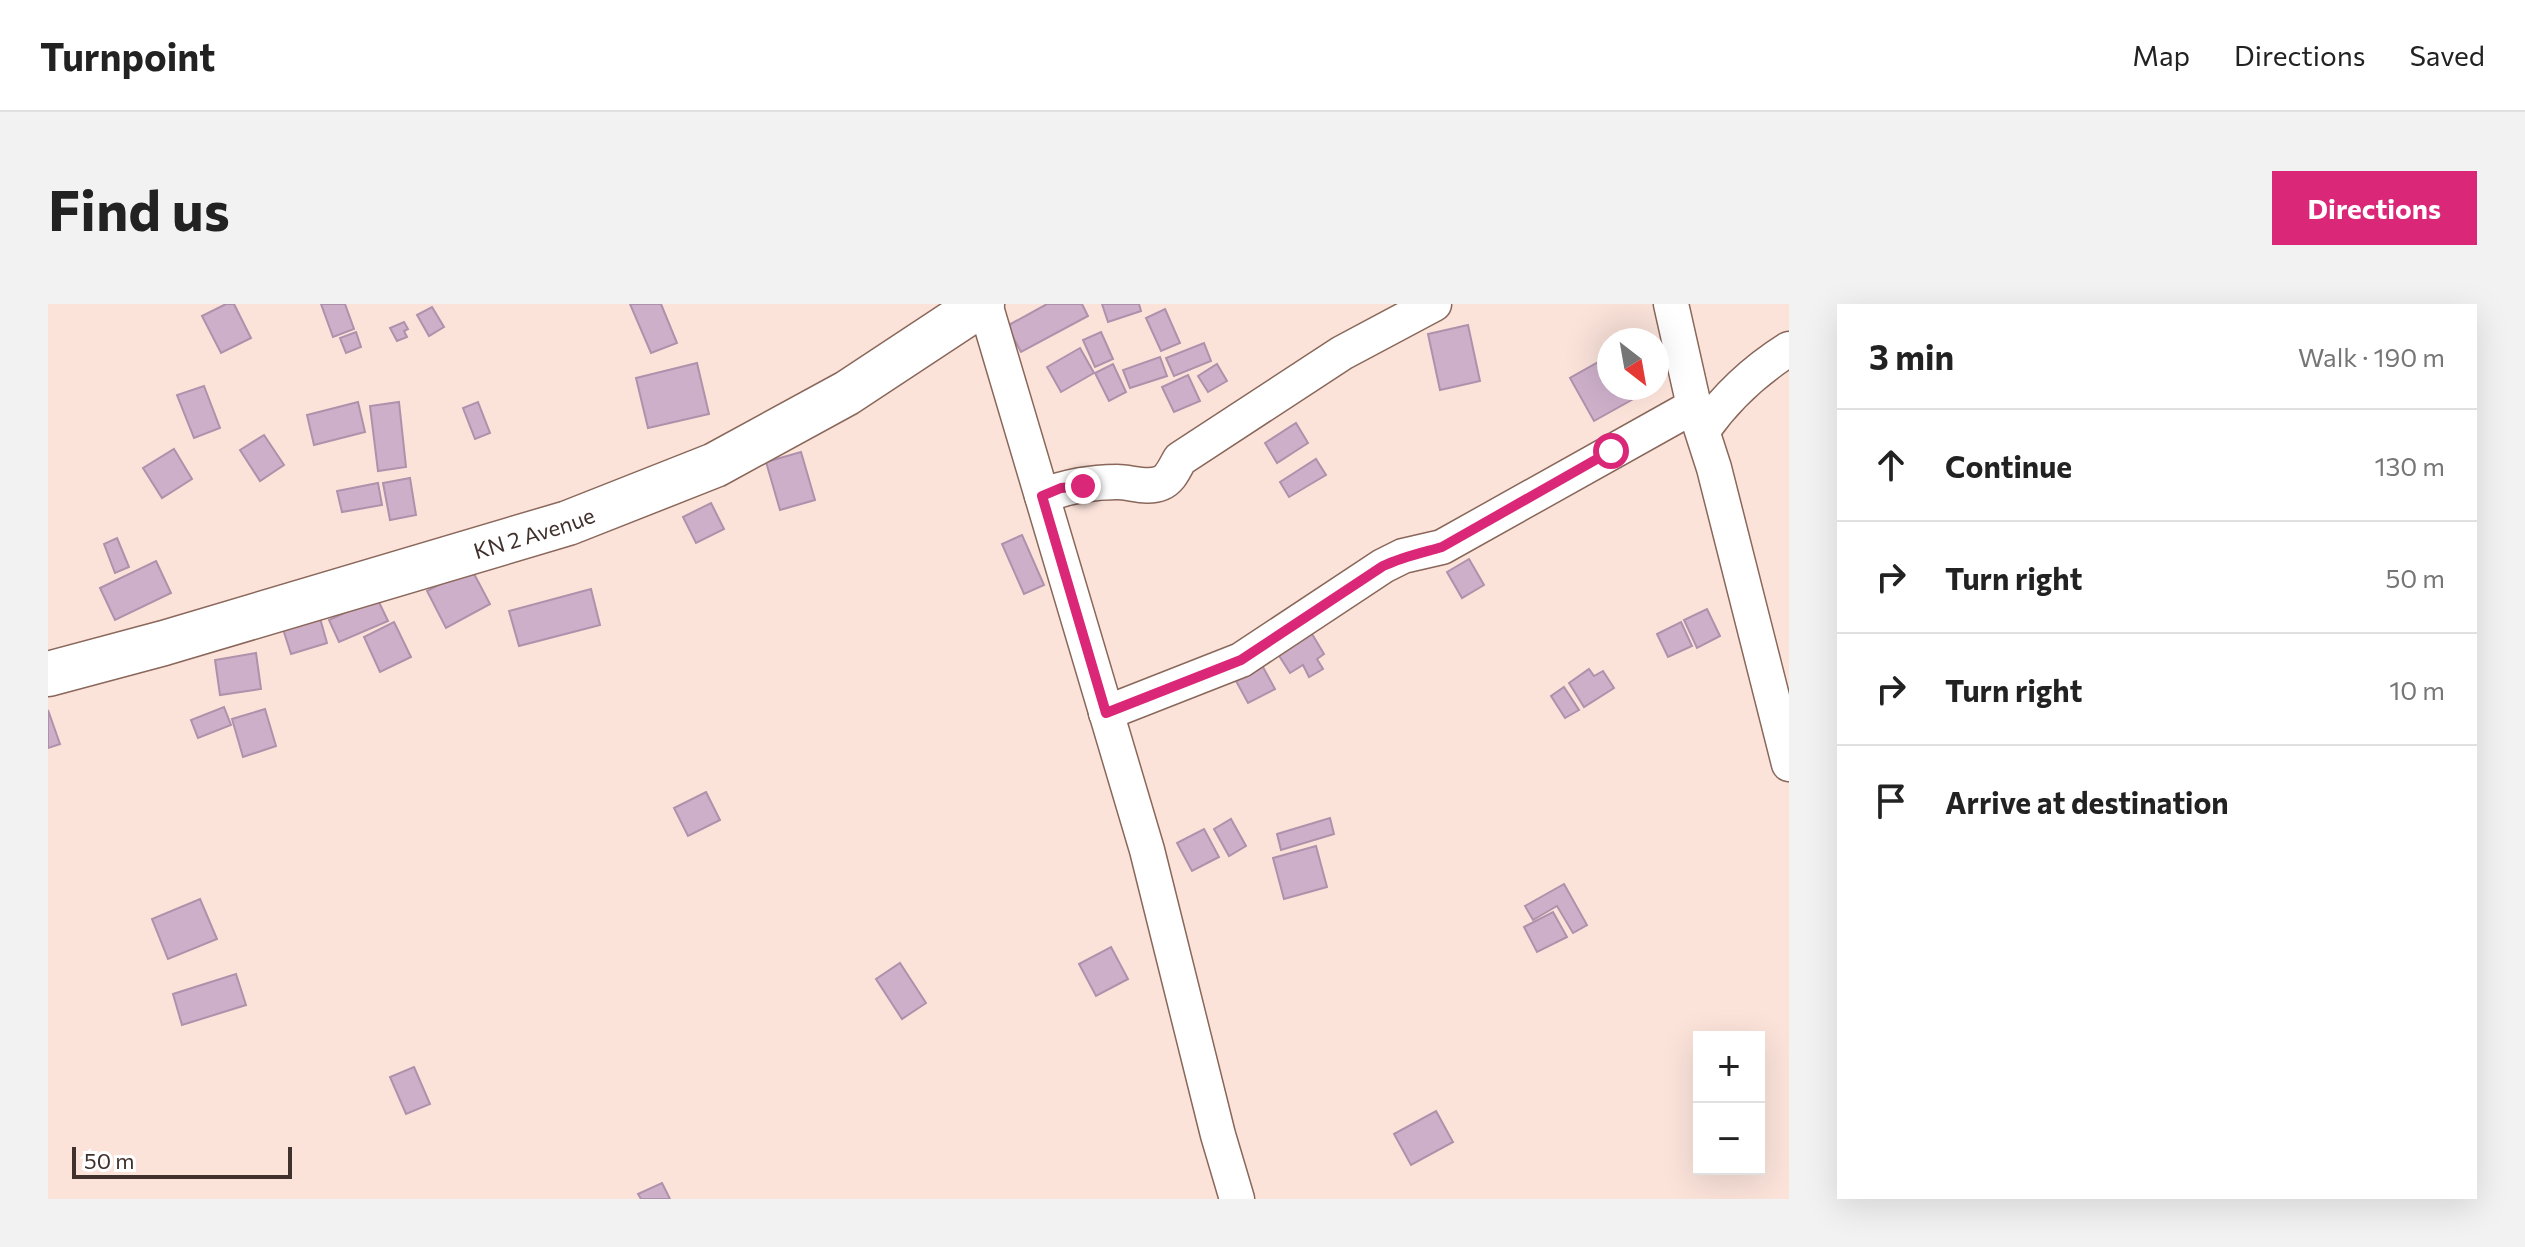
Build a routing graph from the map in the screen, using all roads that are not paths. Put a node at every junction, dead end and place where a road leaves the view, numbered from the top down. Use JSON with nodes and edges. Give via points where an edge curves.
{"nodes":[{"id":1,"x":984,"y":304,"type":"edge"},
{"id":2,"x":1434,"y":304,"type":"edge"},
{"id":3,"x":1671,"y":304,"type":"edge"},
{"id":4,"x":1789,"y":349,"type":"edge"},
{"id":5,"x":1699,"y":418,"type":"junction"},
{"id":6,"x":1042,"y":496,"type":"junction"},
{"id":7,"x":48,"y":674,"type":"edge"},
{"id":8,"x":1106,"y":713,"type":"junction"},
{"id":9,"x":1789,"y":764,"type":"edge"},
{"id":10,"x":1237,"y":1199,"type":"edge"}],
"edges":[{"from":1,"to":6,"type":"street"},
{"from":1,"to":7,"type":"main road","name":"KN 2 Avenue","via":[[847,393],[715,465],[568,523]]},
{"from":2,"to":6,"type":"street","via":[[1342,353],[1180,459],[1161,483],[1101,482]]},
{"from":3,"to":5,"type":"street"},
{"from":4,"to":5,"type":"street"},
{"from":5,"to":8,"type":"street","via":[[1528,497],[1442,547],[1383,566],[1241,660]]},
{"from":5,"to":9,"type":"street"},
{"from":6,"to":8,"type":"street"},
{"from":8,"to":10,"type":"street"}]}
